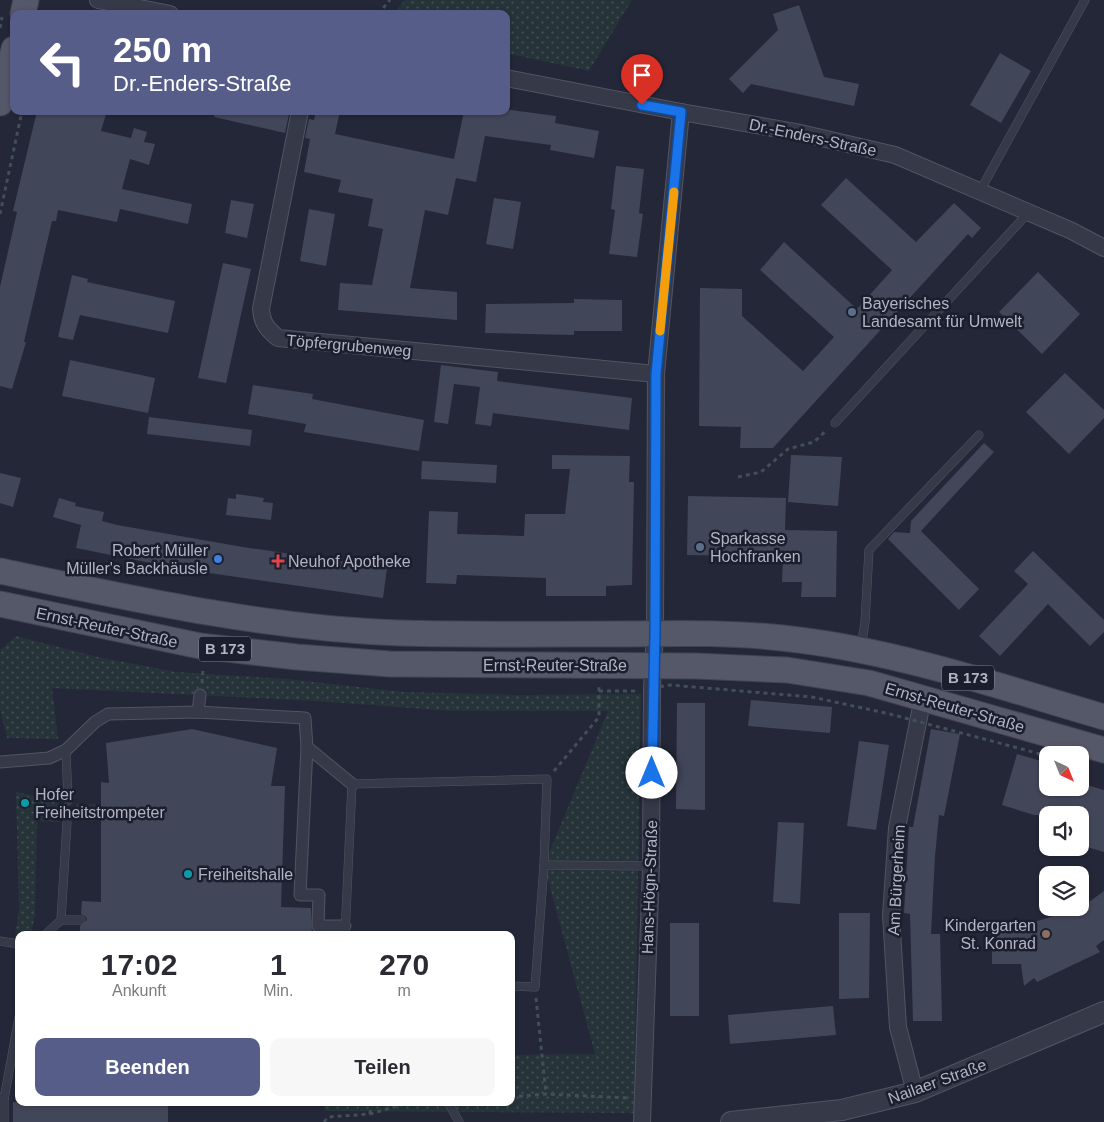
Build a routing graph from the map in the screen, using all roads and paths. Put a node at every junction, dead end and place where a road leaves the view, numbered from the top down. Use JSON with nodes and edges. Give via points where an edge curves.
{"nodes":[{"id":1,"x":98,"y":0,"type":"edge"},
{"id":2,"x":390,"y":0,"type":"edge"},
{"id":3,"x":1085,"y":0,"type":"edge"},
{"id":4,"x":149,"y":10,"type":"edge"},
{"id":5,"x":381,"y":10,"type":"edge"},
{"id":6,"x":10,"y":64,"type":"edge"},
{"id":7,"x":510,"y":79,"type":"edge"},
{"id":8,"x":0,"y":103,"type":"edge"},
{"id":9,"x":681,"y":112,"type":"junction"},
{"id":10,"x":21,"y":115,"type":"edge"},
{"id":11,"x":299,"y":115,"type":"edge"},
{"id":12,"x":980,"y":191,"type":"junction"},
{"id":13,"x":1028,"y":212,"type":"junction"},
{"id":14,"x":0,"y":214,"type":"edge"},
{"id":15,"x":1104,"y":248,"type":"edge"},
{"id":16,"x":656,"y":374,"type":"junction"},
{"id":17,"x":835,"y":423,"type":"dead end"},
{"id":18,"x":979,"y":435,"type":"dead end"},
{"id":19,"x":814,"y":442,"type":"dead end"},
{"id":20,"x":738,"y":477,"type":"dead end"},
{"id":21,"x":0,"y":571,"type":"edge"},
{"id":22,"x":0,"y":604,"type":"edge"},
{"id":23,"x":655,"y":633,"type":"junction"},
{"id":24,"x":861,"y":650,"type":"junction"},
{"id":25,"x":653,"y":677,"type":"junction"},
{"id":26,"x":599,"y":691,"type":"dead end"},
{"id":27,"x":200,"y":695,"type":"dead end"},
{"id":28,"x":923,"y":698,"type":"junction"},
{"id":29,"x":598,"y":702,"type":"dead end"},
{"id":30,"x":198,"y":712,"type":"junction"},
{"id":31,"x":1104,"y":717,"type":"edge"},
{"id":32,"x":918,"y":722,"type":"junction"},
{"id":33,"x":307,"y":747,"type":"junction"},
{"id":34,"x":66,"y":750,"type":"junction"},
{"id":35,"x":1104,"y":750,"type":"edge"},
{"id":36,"x":1039,"y":754,"type":"edge"},
{"id":37,"x":0,"y":762,"type":"edge"},
{"id":38,"x":547,"y":779,"type":"junction"},
{"id":39,"x":352,"y":784,"type":"junction"},
{"id":40,"x":68,"y":802,"type":"dead end"},
{"id":41,"x":67,"y":822,"type":"dead end"},
{"id":42,"x":544,"y":865,"type":"junction"},
{"id":43,"x":651,"y":866,"type":"junction"},
{"id":44,"x":61,"y":920,"type":"junction"},
{"id":45,"x":81,"y":920,"type":"dead end"},
{"id":46,"x":345,"y":930,"type":"edge"},
{"id":47,"x":49,"y":931,"type":"edge"},
{"id":48,"x":0,"y":941,"type":"edge"},
{"id":49,"x":15,"y":943,"type":"edge"},
{"id":50,"x":515,"y":986,"type":"edge"},
{"id":51,"x":535,"y":987,"type":"junction"},
{"id":52,"x":1104,"y":1012,"type":"edge"},
{"id":53,"x":15,"y":1036,"type":"edge"},
{"id":54,"x":915,"y":1092,"type":"junction"},
{"id":55,"x":546,"y":1094,"type":"junction"},
{"id":56,"x":515,"y":1097,"type":"edge"},
{"id":57,"x":2,"y":1098,"type":"edge"},
{"id":58,"x":642,"y":1098,"type":"junction"},
{"id":59,"x":370,"y":1106,"type":"edge"},
{"id":60,"x":397,"y":1106,"type":"edge"},
{"id":61,"x":450,"y":1106,"type":"edge"},
{"id":62,"x":370,"y":1114,"type":"junction"},
{"id":63,"x":4,"y":1122,"type":"edge"},
{"id":64,"x":324,"y":1122,"type":"edge"},
{"id":65,"x":459,"y":1122,"type":"edge"},
{"id":66,"x":642,"y":1122,"type":"edge"},
{"id":67,"x":732,"y":1122,"type":"edge"}],
"edges":[{"from":1,"to":4,"type":"street"},
{"from":2,"to":5,"type":"path"},
{"from":3,"to":12,"type":"lane"},
{"from":6,"to":8,"type":"main road"},
{"from":7,"to":9,"type":"street","name":"Dr.-Enders-Straße"},
{"from":9,"to":12,"type":"street","name":"Dr.-Enders-Straße","via":[[796,132],[895,155]]},
{"from":9,"to":16,"type":"street","name":"Hans-Högn-Straße"},
{"from":10,"to":14,"type":"path"},
{"from":11,"to":16,"type":"street","name":"Töpfergrubenweg","via":[[261,309],[262,321],[278,338]]},
{"from":12,"to":13,"type":"street","name":"Dr.-Enders-Straße"},
{"from":13,"to":15,"type":"street","name":"Dr.-Enders-Straße"},
{"from":13,"to":17,"type":"lane"},
{"from":16,"to":23,"type":"street","name":"Hans-Högn-Straße"},
{"from":18,"to":24,"type":"lane","via":[[868,550]]},
{"from":19,"to":20,"type":"path","via":[[788,449],[761,472]]},
{"from":21,"to":23,"type":"main road","name":"Ernst-Reuter-Straße","number":"B 173","via":[[205,613],[338,630]]},
{"from":22,"to":25,"type":"main road","name":"Ernst-Reuter-Straße","number":"B 173","via":[[200,646],[297,657]]},
{"from":23,"to":24,"type":"main road","name":"Ernst-Reuter-Straße","number":"B 173","via":[[797,639]]},
{"from":23,"to":25,"type":"street","name":"Hans-Högn-Straße"},
{"from":24,"to":31,"type":"main road","name":"Ernst-Reuter-Straße","number":"B 173"},
{"from":25,"to":26,"type":"path"},
{"from":25,"to":28,"type":"main road","name":"Ernst-Reuter-Straße","number":"B 173","via":[[787,670],[869,683]]},
{"from":25,"to":32,"type":"path","bridge":true,"via":[[670,685],[812,697]]},
{"from":25,"to":43,"type":"street","name":"Hans-Högn-Straße"},
{"from":27,"to":30,"type":"street"},
{"from":28,"to":32,"type":"street","name":"Am Bürgerheim"},
{"from":28,"to":35,"type":"main road","name":"Ernst-Reuter-Straße","number":"B 173"},
{"from":29,"to":38,"type":"path","via":[[600,717]]},
{"from":30,"to":33,"type":"street","via":[[305,718]]},
{"from":30,"to":34,"type":"street","via":[[108,714]]},
{"from":32,"to":36,"type":"path","bridge":true},
{"from":32,"to":54,"type":"street","name":"Am Bürgerheim","via":[[897,828],[891,915],[898,1027]]},
{"from":33,"to":39,"type":"street"},
{"from":33,"to":46,"type":"street","via":[[300,896],[319,895],[316,926]]},
{"from":34,"to":37,"type":"street","via":[[49,758]]},
{"from":34,"to":40,"type":"lane"},
{"from":38,"to":39,"type":"lane"},
{"from":38,"to":42,"type":"lane"},
{"from":39,"to":46,"type":"lane"},
{"from":41,"to":44,"type":"lane"},
{"from":42,"to":43,"type":"lane"},
{"from":42,"to":51,"type":"lane"},
{"from":43,"to":58,"type":"street","name":"Hans-Högn-Straße"},
{"from":44,"to":45,"type":"lane"},
{"from":44,"to":47,"type":"lane"},
{"from":48,"to":49,"type":"lane"},
{"from":50,"to":51,"type":"lane"},
{"from":51,"to":55,"type":"path"},
{"from":52,"to":54,"type":"street","name":"Nailaer Straße"},
{"from":53,"to":57,"type":"lane"},
{"from":54,"to":67,"type":"street","name":"Nailaer Straße","via":[[842,1110]]},
{"from":55,"to":56,"type":"path"},
{"from":55,"to":58,"type":"path"},
{"from":57,"to":63,"type":"lane"},
{"from":58,"to":66,"type":"street","name":"Hans-Högn-Straße"},
{"from":59,"to":62,"type":"path"},
{"from":60,"to":62,"type":"path"},
{"from":61,"to":65,"type":"lane"},
{"from":62,"to":64,"type":"path","via":[[328,1117]]}]}
